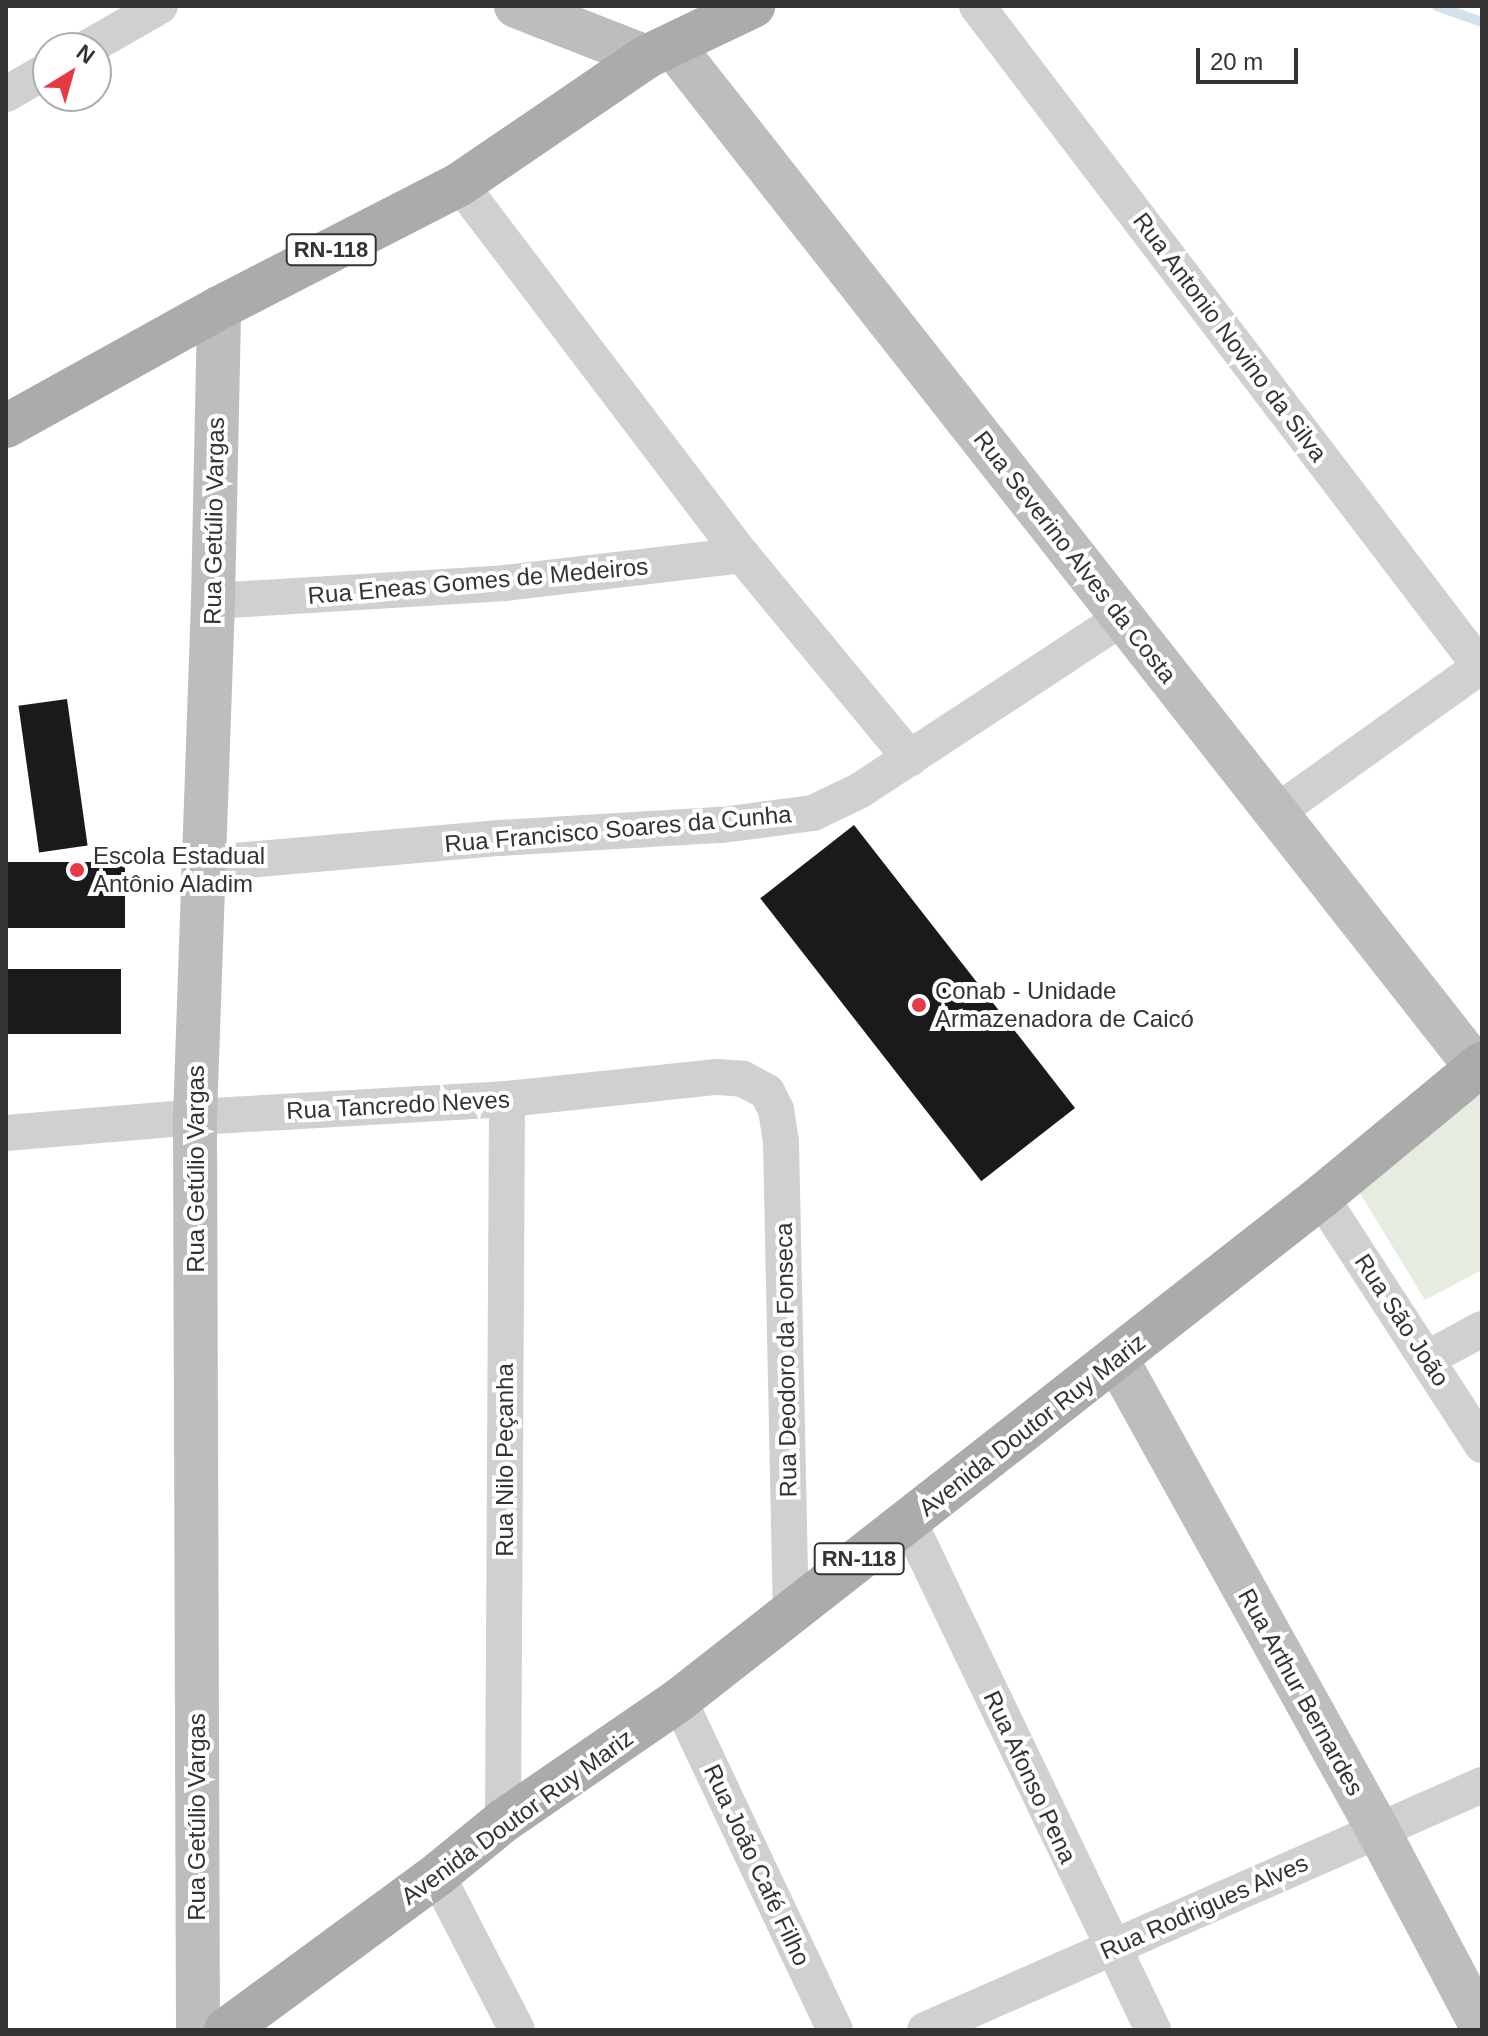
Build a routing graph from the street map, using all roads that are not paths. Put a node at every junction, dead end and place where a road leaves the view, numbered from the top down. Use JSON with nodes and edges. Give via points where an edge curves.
{"nodes":[{"id":1,"x":160,"y":6,"type":"edge"},
{"id":2,"x":516,"y":6,"type":"edge"},
{"id":3,"x":753,"y":6,"type":"edge"},
{"id":4,"x":977,"y":6,"type":"edge"},
{"id":5,"x":112,"y":34,"type":"edge"},
{"id":6,"x":660,"y":52,"type":"junction"},
{"id":7,"x":32,"y":79,"type":"edge"},
{"id":8,"x":6,"y":94,"type":"edge"},
{"id":9,"x":460,"y":184,"type":"junction"},
{"id":10,"x":219,"y":308,"type":"junction"},
{"id":11,"x":6,"y":426,"type":"edge"},
{"id":12,"x":742,"y":555,"type":"junction"},
{"id":13,"x":213,"y":601,"type":"junction"},
{"id":14,"x":1122,"y":618,"type":"junction"},
{"id":15,"x":1481,"y":668,"type":"edge"},
{"id":16,"x":910,"y":758,"type":"junction"},
{"id":17,"x":1278,"y":811,"type":"junction"},
{"id":18,"x":201,"y":864,"type":"junction"},
{"id":19,"x":1480,"y":1066,"type":"edge"},
{"id":20,"x":507,"y":1099,"type":"junction"},
{"id":21,"x":776,"y":1110,"type":"joint"},
{"id":22,"x":195,"y":1117,"type":"junction"},
{"id":23,"x":6,"y":1133,"type":"edge"},
{"id":24,"x":1321,"y":1197,"type":"junction"},
{"id":25,"x":1482,"y":1329,"type":"edge"},
{"id":26,"x":1116,"y":1358,"type":"junction"},
{"id":27,"x":1428,"y":1358,"type":"junction"},
{"id":28,"x":1482,"y":1445,"type":"edge"},
{"id":29,"x":909,"y":1522,"type":"junction"},
{"id":30,"x":791,"y":1611,"type":"junction"},
{"id":31,"x":679,"y":1700,"type":"junction"},
{"id":32,"x":1482,"y":1785,"type":"edge"},
{"id":33,"x":503,"y":1821,"type":"junction"},
{"id":34,"x":1378,"y":1830,"type":"junction"},
{"id":35,"x":437,"y":1875,"type":"junction"},
{"id":36,"x":1112,"y":1948,"type":"junction"},
{"id":37,"x":1482,"y":2027,"type":"edge"},
{"id":38,"x":221,"y":2029,"type":"edge"},
{"id":39,"x":517,"y":2030,"type":"edge"},
{"id":40,"x":835,"y":2030,"type":"edge"},
{"id":41,"x":925,"y":2030,"type":"edge"},
{"id":42,"x":1153,"y":2030,"type":"edge"}],
"edges":[{"from":1,"to":5,"type":"street"},
{"from":2,"to":6,"type":"street"},
{"from":3,"to":6,"type":"main road","number":"RN-118"},
{"from":4,"to":15,"type":"street","name":"Rua Antonio Novino da Silva"},
{"from":6,"to":9,"type":"main road","number":"RN-118"},
{"from":6,"to":14,"type":"street","name":"Rua Severino Alves da Costa"},
{"from":7,"to":8,"type":"street"},
{"from":9,"to":10,"type":"main road","number":"RN-118"},
{"from":9,"to":12,"type":"street"},
{"from":10,"to":11,"type":"main road","number":"RN-118"},
{"from":10,"to":13,"type":"street","name":"Rua Getúlio Vargas"},
{"from":12,"to":13,"type":"street","name":"Rua Eneas Gomes de Medeiros","via":[[505,583]]},
{"from":12,"to":16,"type":"street"},
{"from":13,"to":18,"type":"street","name":"Rua Getúlio Vargas"},
{"from":14,"to":16,"type":"street","name":"Rua Francisco Soares da Cunha"},
{"from":14,"to":17,"type":"street","name":"Rua Severino Alves da Costa"},
{"from":15,"to":17,"type":"street"},
{"from":16,"to":18,"type":"street","name":"Rua Francisco Soares da Cunha","via":[[813,813],[722,825]]},
{"from":17,"to":19,"type":"street","name":"Rua Severino Alves da Costa"},
{"from":18,"to":22,"type":"street","name":"Rua Getúlio Vargas"},
{"from":19,"to":24,"type":"main road","name":"Avenida Doutor Ruy Mariz","number":"RN-118"},
{"from":20,"to":21,"type":"street","name":"Rua Tancredo Neves","via":[[717,1077],[743,1079],[767,1092]]},
{"from":20,"to":22,"type":"street","name":"Rua Tancredo Neves"},
{"from":20,"to":33,"type":"street","name":"Rua Nilo Peçanha"},
{"from":21,"to":30,"type":"street","name":"Rua Deodoro da Fonseca","via":[[781,1142]]},
{"from":22,"to":23,"type":"street","name":"Rua Tancredo Neves"},
{"from":22,"to":38,"type":"street","name":"Rua Getúlio Vargas"},
{"from":24,"to":26,"type":"main road","name":"Avenida Doutor Ruy Mariz","number":"RN-118"},
{"from":24,"to":27,"type":"street","name":"Rua São João"},
{"from":25,"to":27,"type":"street"},
{"from":26,"to":29,"type":"main road","name":"Avenida Doutor Ruy Mariz","number":"RN-118"},
{"from":26,"to":34,"type":"street","name":"Rua Arthur Bernardes"},
{"from":27,"to":28,"type":"street","name":"Rua São João"},
{"from":29,"to":30,"type":"main road","name":"Avenida Doutor Ruy Mariz","number":"RN-118"},
{"from":29,"to":36,"type":"street","name":"Rua Afonso Pena"},
{"from":30,"to":31,"type":"main road","name":"Avenida Doutor Ruy Mariz","number":"RN-118"},
{"from":31,"to":33,"type":"main road","name":"Avenida Doutor Ruy Mariz","number":"RN-118"},
{"from":31,"to":40,"type":"street","name":"Rua João Café Filho"},
{"from":32,"to":34,"type":"street","name":"Rua Rodrigues Alves"},
{"from":33,"to":35,"type":"main road","name":"Avenida Doutor Ruy Mariz","number":"RN-118"},
{"from":34,"to":36,"type":"street","name":"Rua Rodrigues Alves"},
{"from":34,"to":37,"type":"street","name":"Rua Arthur Bernardes"},
{"from":35,"to":38,"type":"main road","name":"Avenida Doutor Ruy Mariz","number":"RN-118"},
{"from":35,"to":39,"type":"street"},
{"from":36,"to":41,"type":"street","name":"Rua Rodrigues Alves"},
{"from":36,"to":42,"type":"street","name":"Rua Afonso Pena"}]}
